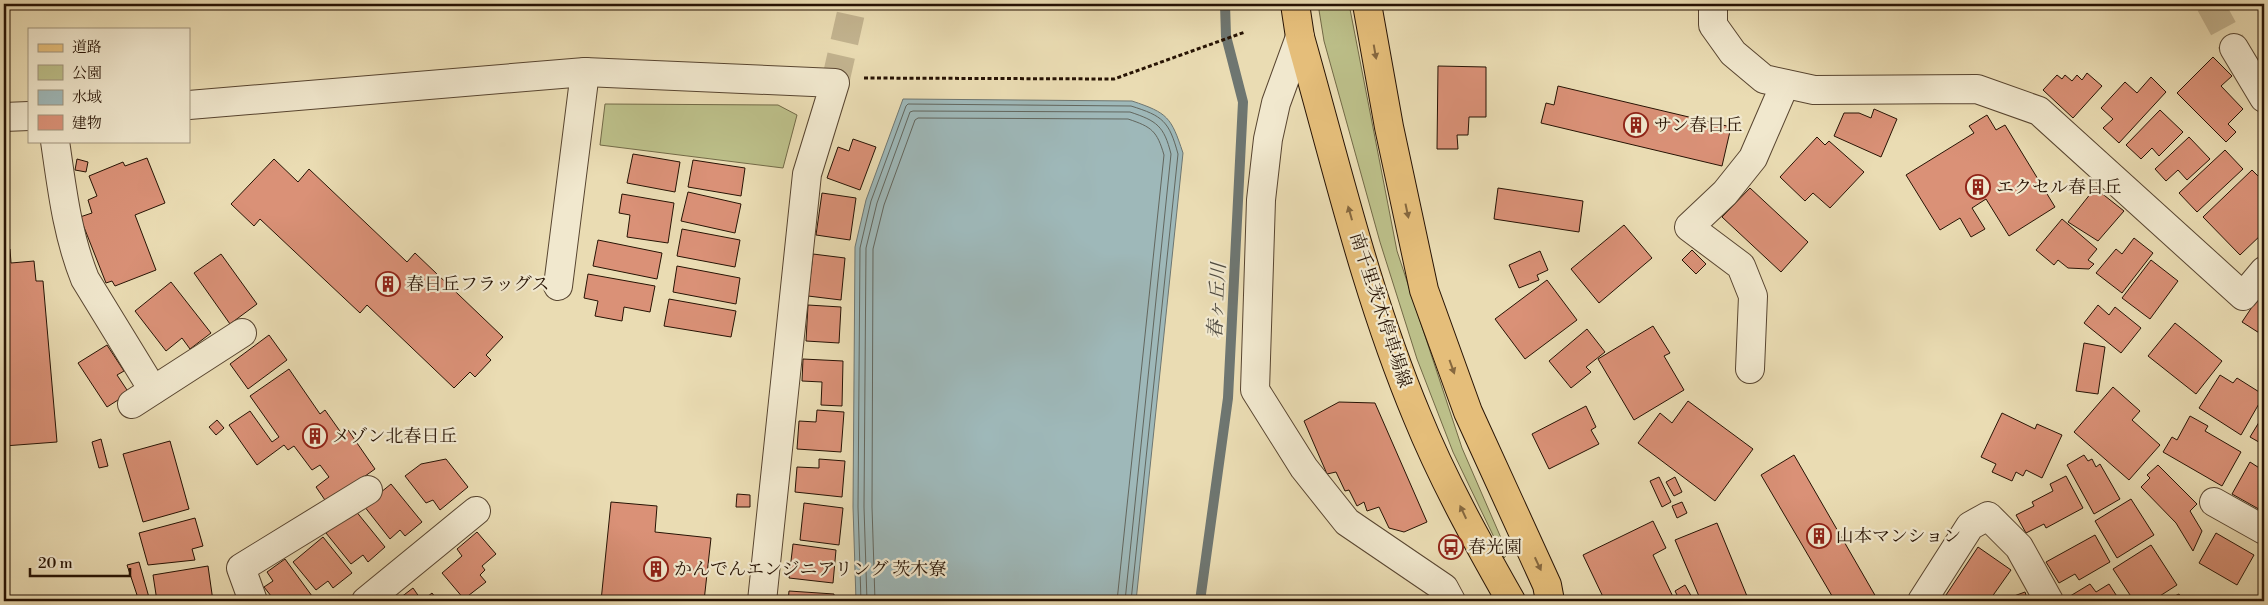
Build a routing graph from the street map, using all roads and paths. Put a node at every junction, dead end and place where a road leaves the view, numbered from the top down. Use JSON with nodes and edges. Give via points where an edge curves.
{"nodes":[{"id":1,"x":1295,"y":4,"type":"edge"},
{"id":2,"x":1367,"y":4,"type":"edge"},
{"id":3,"x":1713,"y":4,"type":"edge"},
{"id":4,"x":1245,"y":32,"type":"dead end"},
{"id":5,"x":1300,"y":37,"type":"junction"},
{"id":6,"x":2234,"y":48,"type":"tunnel mouth"},
{"id":7,"x":585,"y":72,"type":"junction"},
{"id":8,"x":856,"y":78,"type":"dead end"},
{"id":9,"x":1785,"y":84,"type":"junction"},
{"id":10,"x":2264,"y":98,"type":"edge"},
{"id":11,"x":190,"y":105,"type":"edge"},
{"id":12,"x":28,"y":116,"type":"edge"},
{"id":13,"x":4,"y":117,"type":"edge"},
{"id":14,"x":55,"y":142,"type":"edge"},
{"id":15,"x":2264,"y":271,"type":"edge"},
{"id":16,"x":558,"y":286,"type":"dead end"},
{"id":17,"x":242,"y":333,"type":"dead end"},
{"id":18,"x":1750,"y":369,"type":"dead end"},
{"id":19,"x":368,"y":490,"type":"dead end"},
{"id":20,"x":2214,"y":502,"type":"dead end"},
{"id":21,"x":476,"y":510,"type":"dead end"},
{"id":22,"x":2264,"y":530,"type":"edge"},
{"id":23,"x":253,"y":601,"type":"edge"},
{"id":24,"x":366,"y":601,"type":"edge"},
{"id":25,"x":762,"y":601,"type":"edge"},
{"id":26,"x":1451,"y":601,"type":"edge"},
{"id":27,"x":1510,"y":601,"type":"edge"},
{"id":28,"x":1550,"y":601,"type":"edge"},
{"id":29,"x":1922,"y":601,"type":"edge"},
{"id":30,"x":2049,"y":601,"type":"edge"}],
"edges":[{"from":1,"to":5,"type":"main road","name":"南千里茨木停車場線"},
{"from":2,"to":28,"type":"main road","one_way":true,"via":[[1424,290],[1468,412],[1548,585]]},
{"from":3,"to":9,"type":"street","via":[[1714,25],[1733,54],[1764,79]]},
{"from":4,"to":8,"type":"path","via":[[1114,78]]},
{"from":5,"to":26,"type":"street","via":[[1276,103],[1268,139],[1261,200],[1255,390],[1304,468],[1347,522],[1444,588]]},
{"from":27,"to":5,"type":"main road","name":"南千里茨木停車場線","one_way":true,"via":[[1473,534],[1417,416],[1376,305]]},
{"from":6,"to":10,"type":"street"},
{"from":7,"to":11,"type":"street"},
{"from":7,"to":16,"type":"street"},
{"from":7,"to":25,"type":"street","via":[[835,83],[807,174]]},
{"from":9,"to":15,"type":"street","via":[[1814,90],[1977,90],[2038,111],[2243,296]]},
{"from":9,"to":18,"type":"street","via":[[1753,158],[1725,193],[1689,227],[1741,266],[1753,296]]},
{"from":12,"to":13,"type":"street"},
{"from":14,"to":17,"type":"street","via":[[66,216],[78,261],[143,397]]},
{"from":19,"to":23,"type":"street","via":[[241,568]]},
{"from":20,"to":22,"type":"street"},
{"from":21,"to":24,"type":"street"},
{"from":29,"to":30,"type":"street","via":[[1970,526],[1988,516],[2019,547]]}]}
